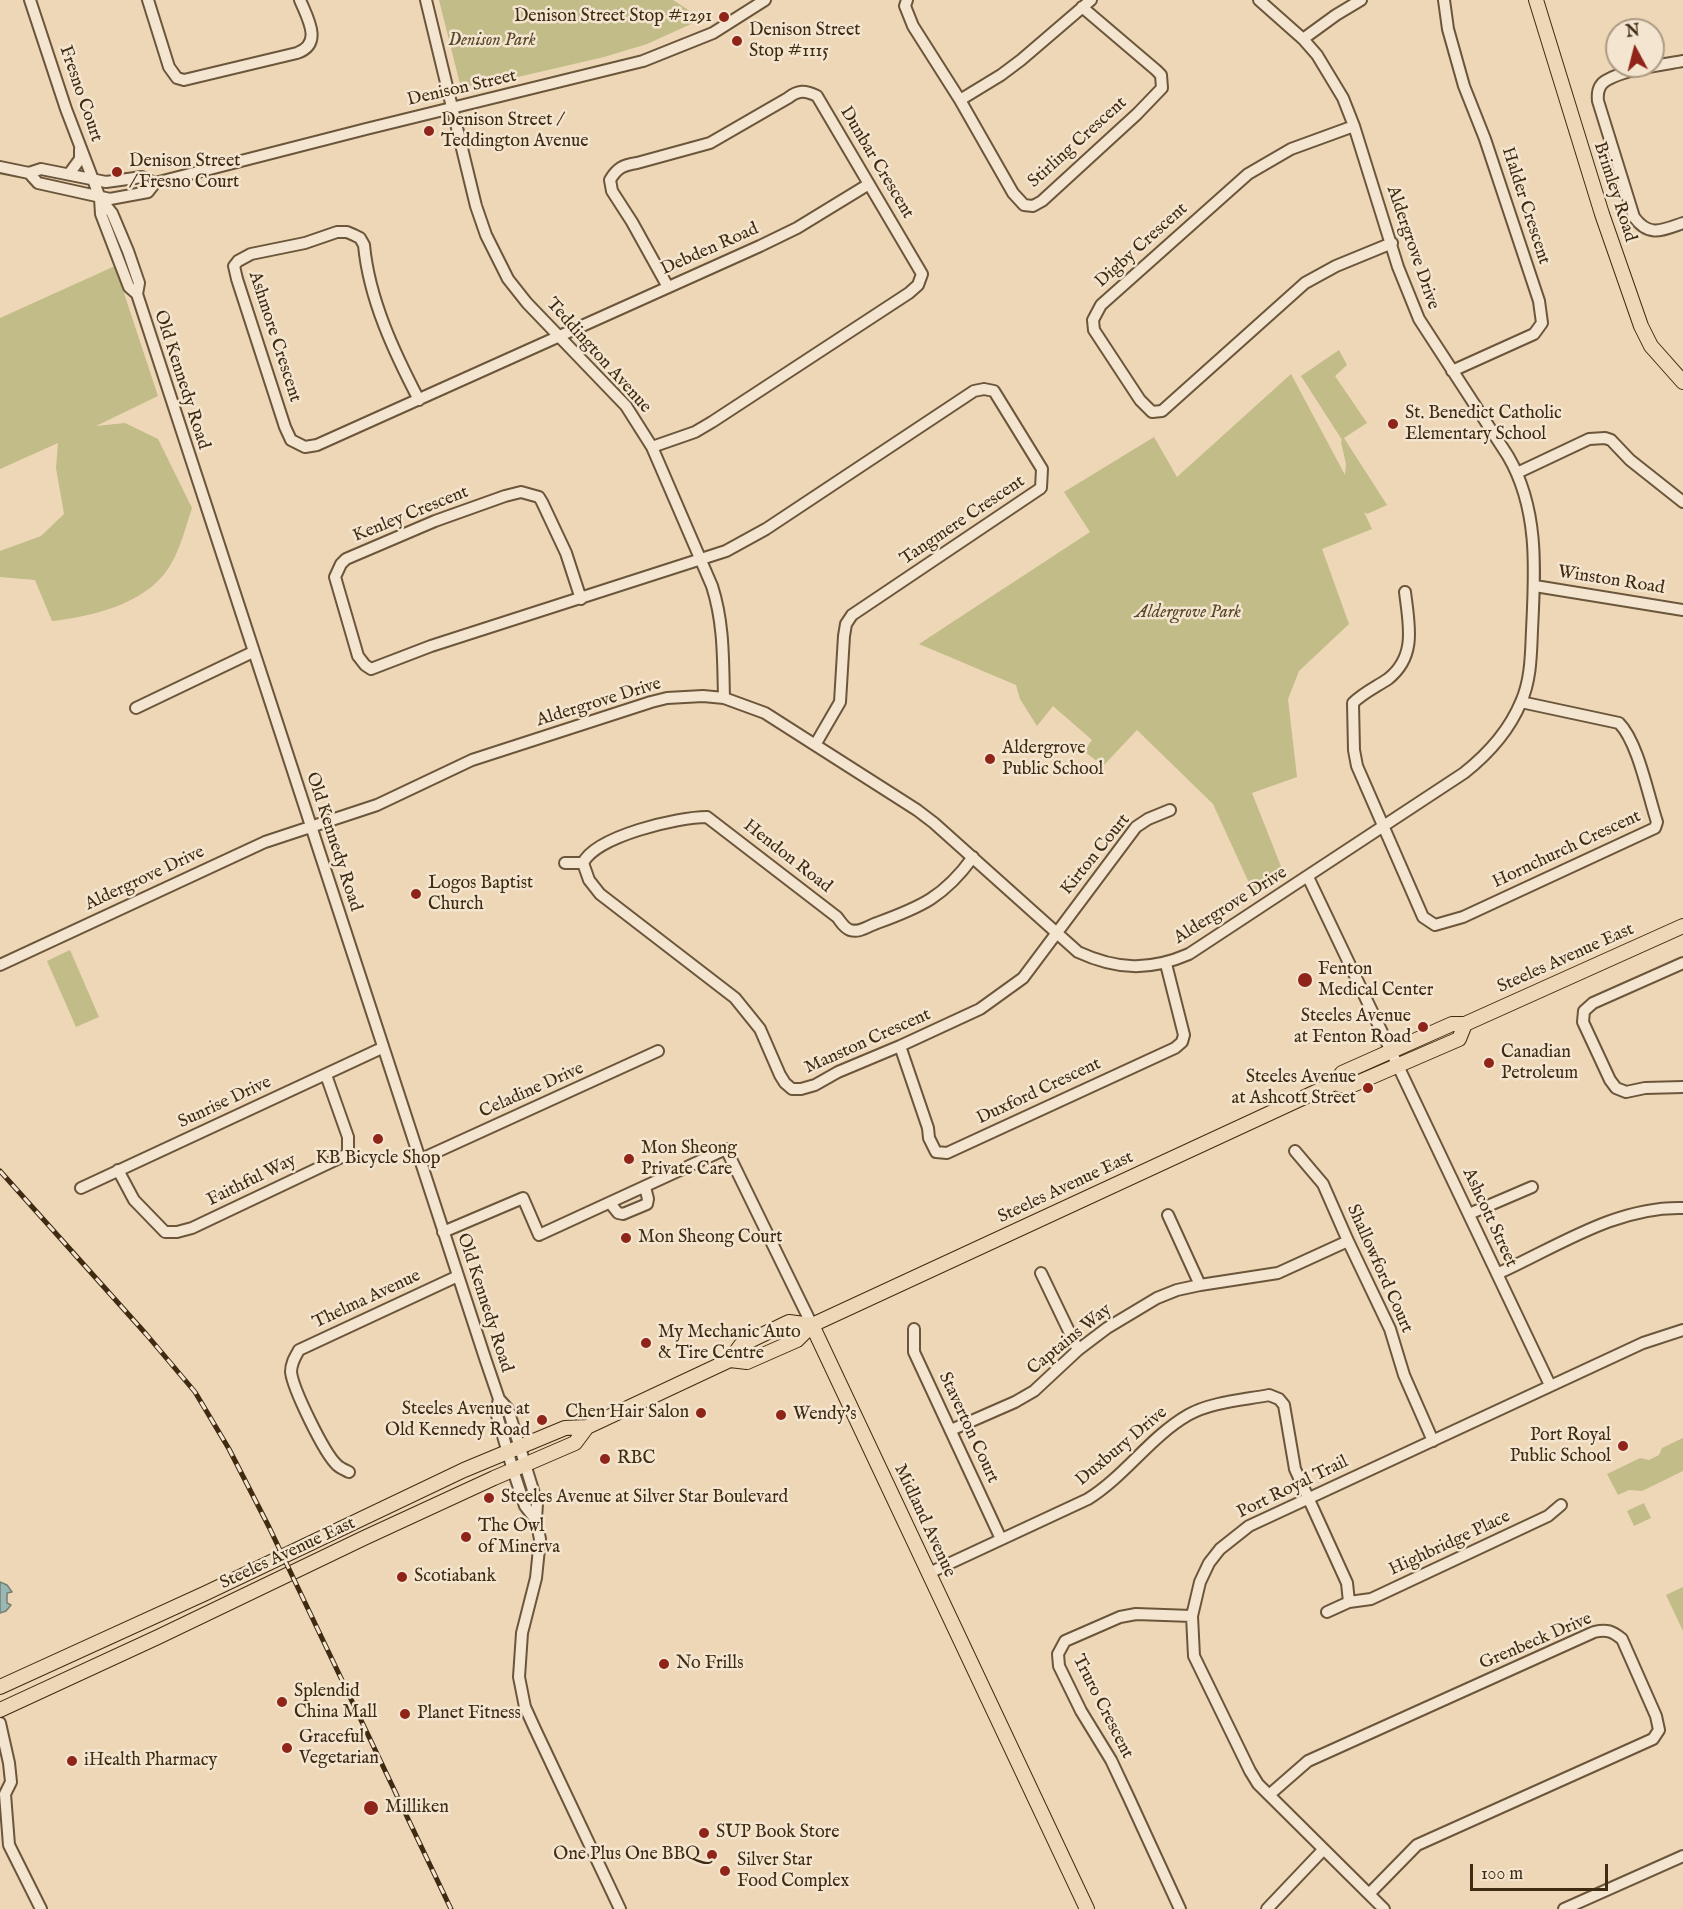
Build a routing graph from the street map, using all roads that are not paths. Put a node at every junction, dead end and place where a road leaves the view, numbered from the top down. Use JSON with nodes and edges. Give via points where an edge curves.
{"nodes":[{"id":1,"x":30,"y":0,"type":"edge"},
{"id":2,"x":148,"y":0,"type":"edge"},
{"id":3,"x":300,"y":0,"type":"edge"},
{"id":4,"x":426,"y":0,"type":"edge"},
{"id":5,"x":765,"y":0,"type":"edge"},
{"id":6,"x":907,"y":0,"type":"edge"},
{"id":7,"x":1091,"y":0,"type":"edge"},
{"id":8,"x":1260,"y":0,"type":"edge"},
{"id":9,"x":1361,"y":0,"type":"edge"},
{"id":10,"x":1444,"y":0,"type":"edge"},
{"id":11,"x":1536,"y":0,"type":"edge"},
{"id":12,"x":1082,"y":7,"type":"junction"},
{"id":13,"x":1303,"y":39,"type":"junction"},
{"id":14,"x":1683,"y":61,"type":"edge"},
{"id":15,"x":960,"y":100,"type":"junction"},
{"id":16,"x":452,"y":109,"type":"junction"},
{"id":17,"x":1354,"y":126,"type":"junction"},
{"id":18,"x":80,"y":145,"type":"junction"},
{"id":19,"x":0,"y":167,"type":"edge"},
{"id":20,"x":29,"y":173,"type":"junction"},
{"id":21,"x":69,"y":174,"type":"junction"},
{"id":22,"x":94,"y":180,"type":"junction"},
{"id":23,"x":155,"y":183,"type":"junction"},
{"id":24,"x":869,"y":184,"type":"junction"},
{"id":25,"x":100,"y":198,"type":"junction"},
{"id":26,"x":1683,"y":223,"type":"edge"},
{"id":27,"x":1392,"y":243,"type":"junction"},
{"id":28,"x":668,"y":287,"type":"junction"},
{"id":29,"x":559,"y":336,"type":"junction"},
{"id":30,"x":1452,"y":370,"type":"junction"},
{"id":31,"x":1683,"y":382,"type":"edge"},
{"id":32,"x":419,"y":400,"type":"junction"},
{"id":33,"x":652,"y":447,"type":"junction"},
{"id":34,"x":1517,"y":473,"type":"junction"},
{"id":35,"x":1683,"y":502,"type":"edge"},
{"id":36,"x":701,"y":559,"type":"junction"},
{"id":37,"x":1535,"y":586,"type":"junction"},
{"id":38,"x":1405,"y":592,"type":"dead end"},
{"id":39,"x":581,"y":599,"type":"junction"},
{"id":40,"x":1683,"y":609,"type":"edge"},
{"id":41,"x":253,"y":652,"type":"junction"},
{"id":42,"x":724,"y":698,"type":"junction"},
{"id":43,"x":1521,"y":702,"type":"junction"},
{"id":44,"x":136,"y":708,"type":"dead end"},
{"id":45,"x":815,"y":745,"type":"junction"},
{"id":46,"x":1170,"y":810,"type":"dead end"},
{"id":47,"x":310,"y":826,"type":"junction"},
{"id":48,"x":1384,"y":826,"type":"junction"},
{"id":49,"x":973,"y":857,"type":"junction"},
{"id":50,"x":565,"y":863,"type":"dead end"},
{"id":51,"x":583,"y":863,"type":"junction"},
{"id":52,"x":1308,"y":877,"type":"junction"},
{"id":53,"x":1683,"y":926,"type":"edge"},
{"id":54,"x":1056,"y":932,"type":"junction"},
{"id":55,"x":1683,"y":963,"type":"edge"},
{"id":56,"x":1166,"y":964,"type":"junction"},
{"id":57,"x":0,"y":965,"type":"edge"},
{"id":58,"x":1465,"y":1024,"type":"junction"},
{"id":59,"x":900,"y":1046,"type":"junction"},
{"id":60,"x":382,"y":1048,"type":"junction"},
{"id":61,"x":658,"y":1051,"type":"dead end"},
{"id":62,"x":1391,"y":1052,"type":"junction"},
{"id":63,"x":1398,"y":1065,"type":"junction"},
{"id":64,"x":326,"y":1075,"type":"junction"},
{"id":65,"x":1335,"y":1083,"type":"junction"},
{"id":66,"x":1683,"y":1087,"type":"edge"},
{"id":67,"x":1295,"y":1151,"type":"dead end"},
{"id":68,"x":419,"y":1160,"type":"junction"},
{"id":69,"x":118,"y":1170,"type":"junction"},
{"id":70,"x":645,"y":1187,"type":"junction"},
{"id":71,"x":81,"y":1188,"type":"dead end"},
{"id":72,"x":1532,"y":1188,"type":"dead end"},
{"id":73,"x":610,"y":1203,"type":"junction"},
{"id":74,"x":1683,"y":1208,"type":"edge"},
{"id":75,"x":1469,"y":1214,"type":"junction"},
{"id":76,"x":1168,"y":1215,"type":"dead end"},
{"id":77,"x":443,"y":1232,"type":"junction"},
{"id":78,"x":1348,"y":1241,"type":"junction"},
{"id":79,"x":1041,"y":1273,"type":"dead end"},
{"id":80,"x":1497,"y":1274,"type":"junction"},
{"id":81,"x":458,"y":1276,"type":"junction"},
{"id":82,"x":1200,"y":1285,"type":"junction"},
{"id":83,"x":812,"y":1325,"type":"junction"},
{"id":84,"x":914,"y":1329,"type":"dead end"},
{"id":85,"x":1683,"y":1330,"type":"edge"},
{"id":86,"x":1078,"y":1350,"type":"junction"},
{"id":87,"x":730,"y":1360,"type":"junction"},
{"id":88,"x":1550,"y":1385,"type":"junction"},
{"id":89,"x":587,"y":1427,"type":"junction"},
{"id":90,"x":951,"y":1430,"type":"junction"},
{"id":91,"x":1433,"y":1441,"type":"junction"},
{"id":92,"x":514,"y":1449,"type":"junction"},
{"id":93,"x":519,"y":1467,"type":"junction"},
{"id":94,"x":349,"y":1472,"type":"dead end"},
{"id":95,"x":1309,"y":1498,"type":"junction"},
{"id":96,"x":1561,"y":1505,"type":"dead end"},
{"id":97,"x":1000,"y":1539,"type":"junction"},
{"id":98,"x":929,"y":1573,"type":"junction"},
{"id":99,"x":1349,"y":1602,"type":"junction"},
{"id":100,"x":1327,"y":1612,"type":"dead end"},
{"id":101,"x":1191,"y":1616,"type":"junction"},
{"id":102,"x":0,"y":1687,"type":"edge"},
{"id":103,"x":0,"y":1710,"type":"edge"},
{"id":104,"x":0,"y":1723,"type":"edge"},
{"id":105,"x":2,"y":1790,"type":"edge"},
{"id":106,"x":1269,"y":1796,"type":"junction"},
{"id":107,"x":1323,"y":1850,"type":"junction"},
{"id":108,"x":1683,"y":1856,"type":"edge"},
{"id":109,"x":1369,"y":1894,"type":"junction"},
{"id":110,"x":41,"y":1909,"type":"edge"},
{"id":111,"x":621,"y":1909,"type":"edge"},
{"id":112,"x":1086,"y":1909,"type":"edge"},
{"id":113,"x":1180,"y":1909,"type":"edge"},
{"id":114,"x":1268,"y":1909,"type":"edge"},
{"id":115,"x":1384,"y":1909,"type":"edge"},
{"id":116,"x":1564,"y":1909,"type":"edge"}],
"edges":[{"from":1,"to":18,"type":"street","name":"Fresno Court"},
{"from":2,"to":3,"type":"street","via":[[169,67],[177,78],[184,80],[308,47],[311,31]]},
{"from":4,"to":16,"type":"street","name":"Teddington Avenue"},
{"from":5,"to":16,"type":"street","name":"Denison Street","via":[[713,33],[643,61]]},
{"from":6,"to":15,"type":"street","name":"Stirling Crescent","via":[[907,13]]},
{"from":7,"to":12,"type":"street"},
{"from":8,"to":13,"type":"street","name":"Aldergrove Drive"},
{"from":9,"to":13,"type":"street"},
{"from":10,"to":30,"type":"street","name":"Halder Crescent","via":[[1464,86],[1539,301],[1542,323],[1534,334]]},
{"from":11,"to":31,"type":"main road","name":"Brimley Road","via":[[1641,326],[1651,346]]},
{"from":12,"to":15,"type":"street","via":[[1014,65]]},
{"from":12,"to":15,"type":"street","name":"Stirling Crescent","via":[[1161,75],[1162,88],[1042,201],[1024,205],[1013,193]]},
{"from":13,"to":17,"type":"street","name":"Aldergrove Drive","via":[[1317,55]]},
{"from":14,"to":26,"type":"street","via":[[1606,80],[1597,93],[1634,217],[1650,230]]},
{"from":16,"to":23,"type":"street","name":"Denison Street"},
{"from":16,"to":29,"type":"street","name":"Teddington Avenue","via":[[486,235],[508,279]]},
{"from":17,"to":27,"type":"street","name":"Aldergrove Drive"},
{"from":17,"to":27,"type":"street","name":"Digby Crescent","via":[[1291,149],[1248,174],[1101,305],[1093,320],[1094,330],[1140,400],[1152,412],[1161,411],[1305,283]]},
{"from":18,"to":21,"type":"street","via":[[80,159]]},
{"from":18,"to":22,"type":"street","name":"Fresno Court"},
{"from":19,"to":20,"type":"street","name":"Denison Street"},
{"from":20,"to":21,"type":"street","name":"Denison Street","via":[[41,169]]},
{"from":20,"to":25,"type":"street","name":"Denison Street","via":[[38,183]]},
{"from":21,"to":22,"type":"street","name":"Denison Street"},
{"from":22,"to":23,"type":"street","name":"Denison Street","via":[[142,177]]},
{"from":22,"to":25,"type":"street","name":"Fresno Court"},
{"from":23,"to":25,"type":"street","name":"Denison Street","via":[[148,192]]},
{"from":24,"to":28,"type":"street","name":"Debden Road","via":[[797,228]]},
{"from":24,"to":28,"type":"street","name":"Dunbar Crescent","via":[[817,96],[805,91],[796,92],[710,143],[618,168],[610,180],[612,191]]},
{"from":24,"to":33,"type":"street","name":"Dunbar Crescent","via":[[919,266],[922,274],[918,285],[712,422]]},
{"from":25,"to":41,"type":"street","name":"Old Kennedy Road","via":[[112,213],[139,283],[137,294]]},
{"from":27,"to":30,"type":"street","name":"Aldergrove Drive","via":[[1419,318]]},
{"from":28,"to":29,"type":"street","name":"Debden Road"},
{"from":29,"to":32,"type":"street","name":"Ashmore Crescent"},
{"from":29,"to":33,"type":"street","name":"Teddington Avenue","via":[[626,406]]},
{"from":30,"to":34,"type":"street","name":"Aldergrove Drive"},
{"from":32,"to":32,"type":"street","name":"Ashmore Crescent","via":[[380,314],[360,238],[337,232],[251,254],[238,261],[234,267],[237,279],[291,440],[305,447],[318,445]]},
{"from":33,"to":36,"type":"street","name":"Teddington Avenue"},
{"from":34,"to":35,"type":"street","via":[[1589,439],[1605,438]]},
{"from":34,"to":37,"type":"street","name":"Aldergrove Drive","via":[[1528,504],[1534,540]]},
{"from":36,"to":39,"type":"street","name":"Kenley Crescent"},
{"from":36,"to":42,"type":"street","name":"Teddington Avenue","via":[[720,609]]},
{"from":36,"to":45,"type":"street","name":"Tangmere Crescent","via":[[726,551],[766,529],[974,392],[994,391],[1002,401],[1042,469],[1041,488],[852,615],[846,624],[840,702]]},
{"from":37,"to":40,"type":"street","name":"Winston Road"},
{"from":37,"to":43,"type":"street","name":"Aldergrove Drive","via":[[1531,660]]},
{"from":38,"to":48,"type":"street","via":[[1409,643],[1403,664],[1353,703],[1357,766]]},
{"from":39,"to":39,"type":"street","name":"Kenley Crescent","via":[[566,553],[542,502],[521,492],[435,521],[346,559],[335,577],[358,656],[371,669]]},
{"from":41,"to":44,"type":"street"},
{"from":41,"to":47,"type":"street","name":"Old Kennedy Road"},
{"from":42,"to":45,"type":"street","name":"Aldergrove Drive","via":[[765,713]]},
{"from":42,"to":47,"type":"street","name":"Aldergrove Drive","via":[[682,696],[651,702],[472,760],[377,805]]},
{"from":43,"to":48,"type":"street","name":"Aldergrove Drive","via":[[1501,737],[1475,765]]},
{"from":43,"to":48,"type":"street","name":"Hornchurch Crescent","via":[[1619,723],[1634,750],[1657,822],[1655,828],[1463,917],[1435,925],[1423,917]]},
{"from":45,"to":49,"type":"street","name":"Aldergrove Drive","via":[[934,822]]},
{"from":46,"to":54,"type":"street","name":"Kirton Court","via":[[1136,827]]},
{"from":47,"to":57,"type":"street","name":"Aldergrove Drive","via":[[265,842]]},
{"from":47,"to":60,"type":"street","name":"Old Kennedy Road"},
{"from":48,"to":52,"type":"street","name":"Aldergrove Drive"},
{"from":49,"to":51,"type":"street","name":"Hendon Road","via":[[933,899],[852,931],[707,817],[637,830],[592,851]]},
{"from":49,"to":54,"type":"street","name":"Aldergrove Drive"},
{"from":50,"to":51,"type":"street"},
{"from":51,"to":59,"type":"street","name":"Manston Crescent","via":[[600,894],[735,998],[760,1029],[780,1075],[792,1089],[815,1085]]},
{"from":52,"to":56,"type":"street","name":"Aldergrove Drive","via":[[1204,946]]},
{"from":52,"to":62,"type":"street","name":"Ashcott Street"},
{"from":53,"to":58,"type":"main road","name":"Steeles Avenue East"},
{"from":54,"to":56,"type":"street","name":"Aldergrove Drive","via":[[1078,952],[1104,963]]},
{"from":54,"to":59,"type":"street","name":"Manston Crescent","via":[[1023,978],[1010,989],[981,1009]]},
{"from":55,"to":66,"type":"street","via":[[1593,1003],[1584,1011],[1583,1022],[1616,1088],[1626,1092]]},
{"from":56,"to":59,"type":"street","name":"Duxford Crescent","via":[[1184,1035],[1182,1042],[947,1153],[936,1152],[932,1147]]},
{"from":58,"to":62,"type":"main road","name":"Steeles Avenue East","via":[[1452,1024]]},
{"from":58,"to":63,"type":"main road","name":"Steeles Avenue East","via":[[1459,1039]]},
{"from":60,"to":64,"type":"street","name":"Sunrise Drive"},
{"from":60,"to":68,"type":"street","name":"Old Kennedy Road"},
{"from":61,"to":68,"type":"street","name":"Celadine Drive"},
{"from":62,"to":63,"type":"street","name":"Ashcott Street"},
{"from":62,"to":65,"type":"main road","name":"Steeles Avenue East","via":[[1342,1074]]},
{"from":63,"to":65,"type":"main road","name":"Steeles Avenue East","via":[[1348,1088]]},
{"from":63,"to":75,"type":"street","name":"Ashcott Street"},
{"from":64,"to":69,"type":"street","name":"Sunrise Drive"},
{"from":64,"to":69,"type":"street","name":"Faithful Way","via":[[348,1137],[348,1154],[192,1228],[165,1232],[134,1200]]},
{"from":65,"to":83,"type":"main road","name":"Steeles Avenue East"},
{"from":67,"to":78,"type":"street","name":"Shallowford Court","via":[[1323,1184]]},
{"from":68,"to":77,"type":"street","name":"Old Kennedy Road"},
{"from":69,"to":71,"type":"street","name":"Sunrise Drive"},
{"from":70,"to":73,"type":"street"},
{"from":70,"to":73,"type":"street","via":[[647,1204],[622,1214]]},
{"from":70,"to":83,"type":"street","name":"Midland Avenue","via":[[726,1149]]},
{"from":72,"to":75,"type":"street"},
{"from":73,"to":77,"type":"street","via":[[539,1235],[523,1198]]},
{"from":74,"to":80,"type":"street","via":[[1640,1211],[1612,1220]]},
{"from":75,"to":80,"type":"street","name":"Ashcott Street"},
{"from":76,"to":82,"type":"street"},
{"from":77,"to":81,"type":"street","name":"Old Kennedy Road"},
{"from":78,"to":82,"type":"street","name":"Captains Way","via":[[1278,1273]]},
{"from":78,"to":91,"type":"street","name":"Shallowford Court","via":[[1390,1329],[1404,1375]]},
{"from":79,"to":86,"type":"street"},
{"from":80,"to":88,"type":"street","name":"Ashcott Street"},
{"from":81,"to":92,"type":"street","name":"Old Kennedy Road","via":[[499,1399],[508,1409]]},
{"from":81,"to":94,"type":"street","name":"Thelma Avenue","via":[[299,1350],[293,1359],[291,1371],[298,1398],[336,1465]]},
{"from":82,"to":86,"type":"street","name":"Captains Way","via":[[1157,1298]]},
{"from":83,"to":87,"type":"main road","name":"Steeles Avenue East","via":[[797,1340],[747,1362]]},
{"from":83,"to":87,"type":"main road","name":"Steeles Avenue East","via":[[789,1322],[741,1344]]},
{"from":83,"to":98,"type":"main road","name":"Midland Avenue"},
{"from":84,"to":90,"type":"street","name":"Staverton Court","via":[[914,1352]]},
{"from":85,"to":88,"type":"street","name":"Port Royal Trail","via":[[1643,1343]]},
{"from":86,"to":90,"type":"street","name":"Captains Way","via":[[1034,1391]]},
{"from":87,"to":89,"type":"main road","name":"Steeles Avenue East"},
{"from":88,"to":91,"type":"street","name":"Port Royal Trail"},
{"from":89,"to":92,"type":"main road","name":"Steeles Avenue East","via":[[565,1428]]},
{"from":89,"to":93,"type":"main road","name":"Steeles Avenue East","via":[[575,1443]]},
{"from":90,"to":97,"type":"street","name":"Staverton Court"},
{"from":91,"to":95,"type":"street","name":"Port Royal Trail"},
{"from":92,"to":93,"type":"street","name":"Old Kennedy Road"},
{"from":92,"to":102,"type":"main road","name":"Steeles Avenue East"},
{"from":93,"to":103,"type":"main road","name":"Steeles Avenue East"},
{"from":93,"to":111,"type":"street","name":"Old Kennedy Road","via":[[525,1506],[536,1520],[540,1539],[536,1578],[522,1633],[519,1677],[525,1707]]},
{"from":95,"to":97,"type":"street","name":"Duxbury Drive","via":[[1295,1469],[1287,1411],[1279,1399],[1269,1395],[1203,1408],[1188,1415],[1097,1493]]},
{"from":95,"to":99,"type":"street","via":[[1347,1583]]},
{"from":95,"to":101,"type":"street","name":"Port Royal Trail","via":[[1248,1526],[1226,1542],[1204,1571]]},
{"from":96,"to":99,"type":"street","name":"Highbridge Place","via":[[1548,1516],[1371,1599]]},
{"from":97,"to":98,"type":"street","name":"Duxbury Drive"},
{"from":98,"to":112,"type":"main road","name":"Midland Avenue"},
{"from":99,"to":100,"type":"street","name":"Highbridge Place"},
{"from":101,"to":106,"type":"street","name":"Port Royal Trail","via":[[1198,1667],[1250,1771]]},
{"from":101,"to":113,"type":"street","name":"Truro Crescent","via":[[1120,1617],[1065,1641],[1058,1654],[1081,1711],[1120,1778]]},
{"from":104,"to":105,"type":"street","via":[[11,1782]]},
{"from":105,"to":110,"type":"street","via":[[9,1845]]},
{"from":106,"to":107,"type":"street","name":"Port Royal Trail"},
{"from":106,"to":109,"type":"street","name":"Grenbeck Drive","via":[[1308,1761],[1594,1632],[1612,1631],[1622,1639],[1656,1716],[1659,1730],[1653,1739],[1417,1845]]},
{"from":107,"to":109,"type":"street","name":"Port Royal Trail"},
{"from":107,"to":114,"type":"street"},
{"from":108,"to":116,"type":"street"},
{"from":109,"to":115,"type":"street","name":"Port Royal Trail"}]}
